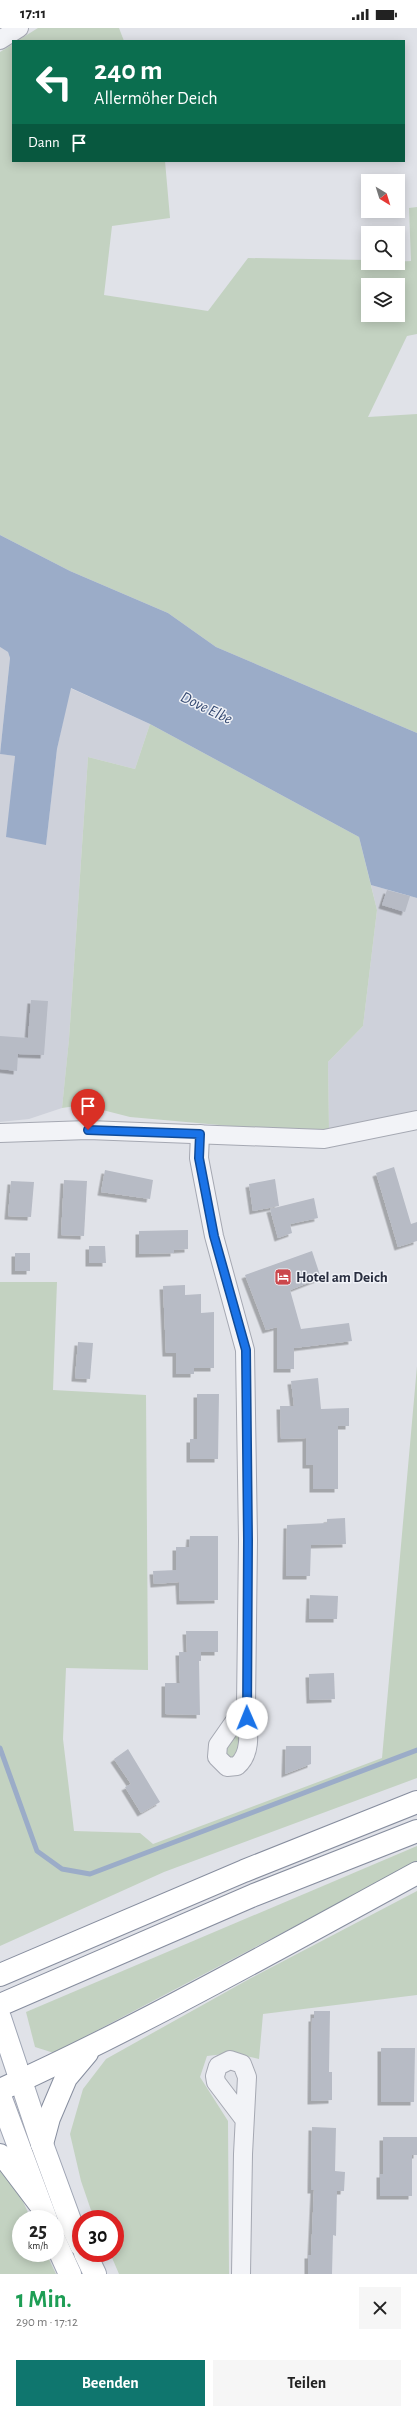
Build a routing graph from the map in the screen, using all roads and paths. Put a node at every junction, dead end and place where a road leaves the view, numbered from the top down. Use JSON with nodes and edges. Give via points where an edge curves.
{"nodes":[{"id":1,"x":19,"y":28,"type":"edge"},
{"id":2,"x":0,"y":40,"type":"edge"},
{"id":3,"x":417,"y":1120,"type":"edge"},
{"id":4,"x":0,"y":1133,"type":"edge"},
{"id":5,"x":200,"y":1134,"type":"junction"},
{"id":6,"x":246,"y":1705,"type":"dead end"},
{"id":7,"x":417,"y":1802,"type":"edge"},
{"id":8,"x":417,"y":1831,"type":"edge"},
{"id":9,"x":417,"y":1873,"type":"edge"},
{"id":10,"x":0,"y":1975,"type":"edge"},
{"id":11,"x":0,"y":2005,"type":"edge"},
{"id":12,"x":0,"y":2018,"type":"edge"},
{"id":13,"x":92,"y":2048,"type":"junction"},
{"id":14,"x":20,"y":2081,"type":"junction"},
{"id":15,"x":0,"y":2090,"type":"edge"},
{"id":16,"x":0,"y":2096,"type":"edge"},
{"id":17,"x":244,"y":2119,"type":"dead end"},
{"id":18,"x":42,"y":2144,"type":"junction"},
{"id":19,"x":0,"y":2155,"type":"edge"},
{"id":20,"x":42,"y":2210,"type":"edge"},
{"id":21,"x":43,"y":2210,"type":"edge"},
{"id":22,"x":72,"y":2226,"type":"edge"},
{"id":23,"x":64,"y":2261,"type":"edge"},
{"id":24,"x":89,"y":2262,"type":"edge"},
{"id":25,"x":70,"y":2274,"type":"edge"},
{"id":26,"x":95,"y":2274,"type":"edge"},
{"id":27,"x":241,"y":2274,"type":"edge"}],
"edges":[{"from":1,"to":2,"type":"street"},
{"from":3,"to":5,"type":"street","via":[[324,1139]]},
{"from":4,"to":5,"type":"street","via":[[88,1130]]},
{"from":5,"to":6,"type":"street","via":[[199,1158],[214,1236],[246,1350]]},
{"from":7,"to":10,"type":"main road","via":[[237,1874]]},
{"from":8,"to":11,"type":"main road","via":[[254,1894]]},
{"from":9,"to":13,"type":"main road"},
{"from":12,"to":14,"type":"main road"},
{"from":13,"to":14,"type":"main road"},
{"from":13,"to":18,"type":"main road","via":[[66,2078]]},
{"from":14,"to":15,"type":"main road"},
{"from":14,"to":18,"type":"main road"},
{"from":16,"to":21,"type":"main road"},
{"from":17,"to":27,"type":"street"},
{"from":18,"to":22,"type":"main road"},
{"from":19,"to":20,"type":"main road","via":[[8,2162]]},
{"from":23,"to":25,"type":"main road"},
{"from":24,"to":26,"type":"main road"}]}
